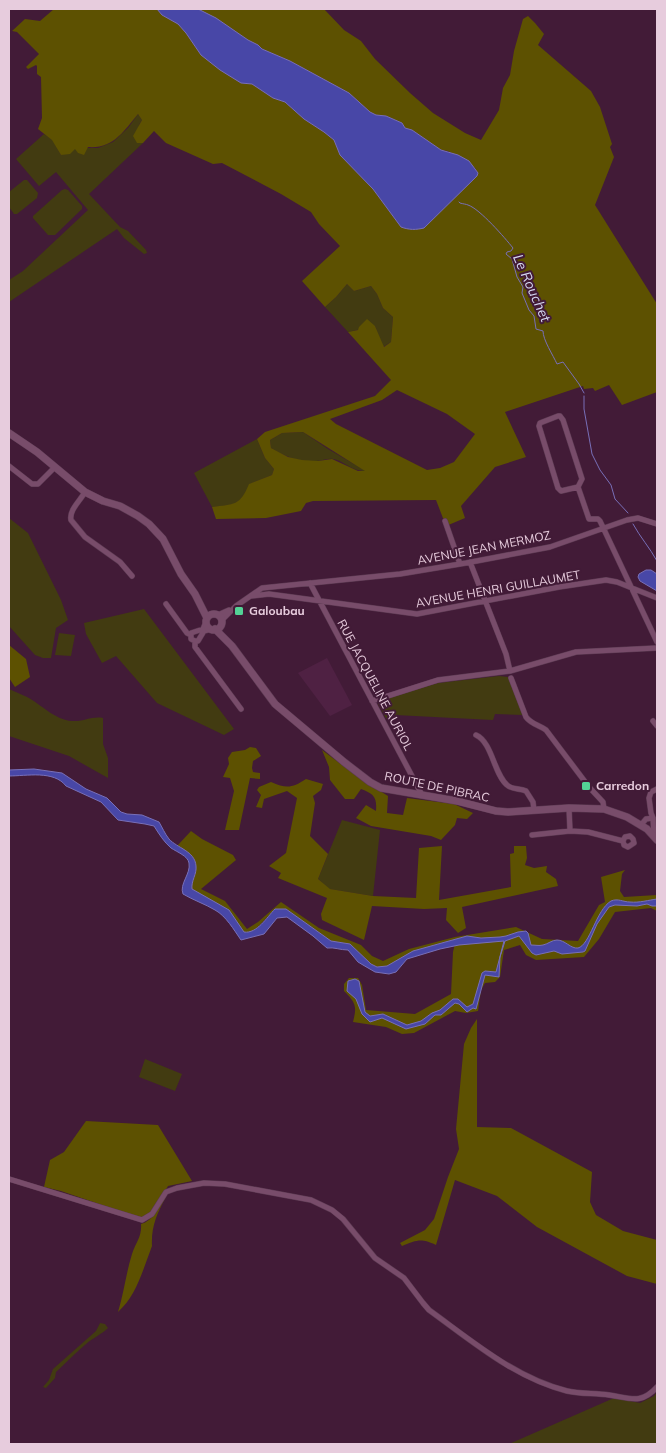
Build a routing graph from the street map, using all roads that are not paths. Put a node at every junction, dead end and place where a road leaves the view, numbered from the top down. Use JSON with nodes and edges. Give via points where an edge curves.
{"nodes":[{"id":1,"x":9,"y":433,"type":"edge"},
{"id":2,"x":9,"y":466,"type":"edge"},
{"id":3,"x":55,"y":467,"type":"junction"},
{"id":4,"x":578,"y":487,"type":"junction"},
{"id":5,"x":84,"y":492,"type":"junction"},
{"id":6,"x":445,"y":521,"type":"dead end"},
{"id":7,"x":657,"y":524,"type":"edge"},
{"id":8,"x":604,"y":528,"type":"junction"},
{"id":9,"x":470,"y":562,"type":"junction"},
{"id":10,"x":460,"y":564,"type":"junction"},
{"id":11,"x":132,"y":576,"type":"dead end"},
{"id":12,"x":310,"y":583,"type":"junction"},
{"id":13,"x":631,"y":588,"type":"junction"},
{"id":14,"x":250,"y":596,"type":"junction"},
{"id":15,"x":657,"y":598,"type":"edge"},
{"id":16,"x":320,"y":602,"type":"junction"},
{"id":17,"x":485,"y":602,"type":"junction"},
{"id":18,"x":166,"y":604,"type":"dead end"},
{"id":19,"x":214,"y":622,"type":"junction"},
{"id":20,"x":191,"y":635,"type":"junction"},
{"id":21,"x":195,"y":641,"type":"junction"},
{"id":22,"x":657,"y":642,"type":"edge"},
{"id":23,"x":657,"y":648,"type":"edge"},
{"id":24,"x":510,"y":675,"type":"junction"},
{"id":25,"x":372,"y":701,"type":"junction"},
{"id":26,"x":241,"y":709,"type":"dead end"},
{"id":27,"x":653,"y":721,"type":"dead end"},
{"id":28,"x":657,"y":726,"type":"edge"},
{"id":29,"x":476,"y":735,"type":"dead end"},
{"id":30,"x":657,"y":789,"type":"edge"},
{"id":31,"x":422,"y":796,"type":"junction"},
{"id":32,"x":569,"y":808,"type":"junction"},
{"id":33,"x":604,"y":809,"type":"junction"},
{"id":34,"x":534,"y":810,"type":"junction"},
{"id":35,"x":653,"y":818,"type":"junction"},
{"id":36,"x":641,"y":825,"type":"junction"},
{"id":37,"x":570,"y":832,"type":"junction"},
{"id":38,"x":532,"y":835,"type":"dead end"},
{"id":39,"x":656,"y":838,"type":"edge"},
{"id":40,"x":623,"y":841,"type":"dead end"},
{"id":41,"x":9,"y":1179,"type":"edge"},
{"id":42,"x":657,"y":1386,"type":"edge"}],
"edges":[{"from":1,"to":3,"type":"main road","name":"ROUTE DE PIBRAC"},
{"from":2,"to":3,"type":"street","via":[[32,484],[38,484]]},
{"from":3,"to":5,"type":"main road","name":"ROUTE DE PIBRAC"},
{"from":4,"to":4,"type":"street","via":[[582,479],[562,418],[558,416],[540,423],[559,490]]},
{"from":4,"to":8,"type":"street","via":[[589,519],[598,519]]},
{"from":5,"to":11,"type":"street","via":[[70,520],[85,537],[120,562]]},
{"from":5,"to":19,"type":"main road","name":"ROUTE DE PIBRAC","via":[[120,506],[149,524],[163,539],[181,574]]},
{"from":6,"to":10,"type":"street"},
{"from":7,"to":8,"type":"street","name":"AVENUE JEAN MERMOZ","via":[[634,519]]},
{"from":8,"to":9,"type":"street","name":"AVENUE JEAN MERMOZ","via":[[550,547]]},
{"from":8,"to":13,"type":"street"},
{"from":9,"to":10,"type":"street","name":"AVENUE JEAN MERMOZ"},
{"from":9,"to":17,"type":"street"},
{"from":10,"to":12,"type":"street","name":"AVENUE JEAN MERMOZ"},
{"from":12,"to":14,"type":"street","name":"AVENUE JEAN MERMOZ","via":[[262,588]]},
{"from":12,"to":16,"type":"street","name":"RUE JACQUELINE AURIOL"},
{"from":13,"to":15,"type":"street","name":"AVENUE HENRI GUILLAUMET"},
{"from":13,"to":17,"type":"street","name":"AVENUE HENRI GUILLAUMET","via":[[606,580]]},
{"from":13,"to":22,"type":"street"},
{"from":14,"to":16,"type":"street","name":"AVENUE HENRI GUILLAUMET","via":[[269,594]]},
{"from":14,"to":19,"type":"street","name":"AVENUE JEAN MERMOZ"},
{"from":16,"to":17,"type":"street","name":"AVENUE HENRI GUILLAUMET","via":[[417,614]]},
{"from":16,"to":25,"type":"street","name":"RUE JACQUELINE AURIOL"},
{"from":17,"to":24,"type":"street","via":[[506,654]]},
{"from":18,"to":20,"type":"street"},
{"from":19,"to":20,"type":"street"},
{"from":19,"to":21,"type":"street"},
{"from":19,"to":31,"type":"main road","name":"ROUTE DE PIBRAC","via":[[275,704],[344,762],[381,788]]},
{"from":20,"to":21,"type":"street"},
{"from":21,"to":26,"type":"street","via":[[195,646]]},
{"from":23,"to":24,"type":"street","via":[[576,652]]},
{"from":24,"to":25,"type":"street","via":[[438,680]]},
{"from":24,"to":33,"type":"street","via":[[526,717],[546,730],[603,802]]},
{"from":25,"to":31,"type":"street","name":"RUE JACQUELINE AURIOL"},
{"from":27,"to":28,"type":"street"},
{"from":29,"to":34,"type":"street","via":[[505,782],[512,788],[526,791]]},
{"from":30,"to":35,"type":"street","via":[[648,798]]},
{"from":31,"to":34,"type":"main road","name":"ROUTE DE PIBRAC","via":[[496,811]]},
{"from":32,"to":33,"type":"main road","name":"ROUTE DE PIBRAC"},
{"from":32,"to":34,"type":"main road","name":"ROUTE DE PIBRAC"},
{"from":32,"to":37,"type":"street"},
{"from":33,"to":36,"type":"main road","name":"ROUTE DE PIBRAC"},
{"from":35,"to":36,"type":"street","via":[[646,819]]},
{"from":35,"to":39,"type":"street"},
{"from":36,"to":39,"type":"main road","name":"ROUTE DE PIBRAC"},
{"from":37,"to":38,"type":"street"},
{"from":37,"to":40,"type":"street","via":[[588,832]]},
{"from":41,"to":42,"type":"street","via":[[142,1220],[152,1214],[171,1189],[204,1183],[311,1200],[343,1219],[375,1258],[404,1278],[430,1310],[511,1368],[567,1391],[627,1399],[644,1398]]}]}
